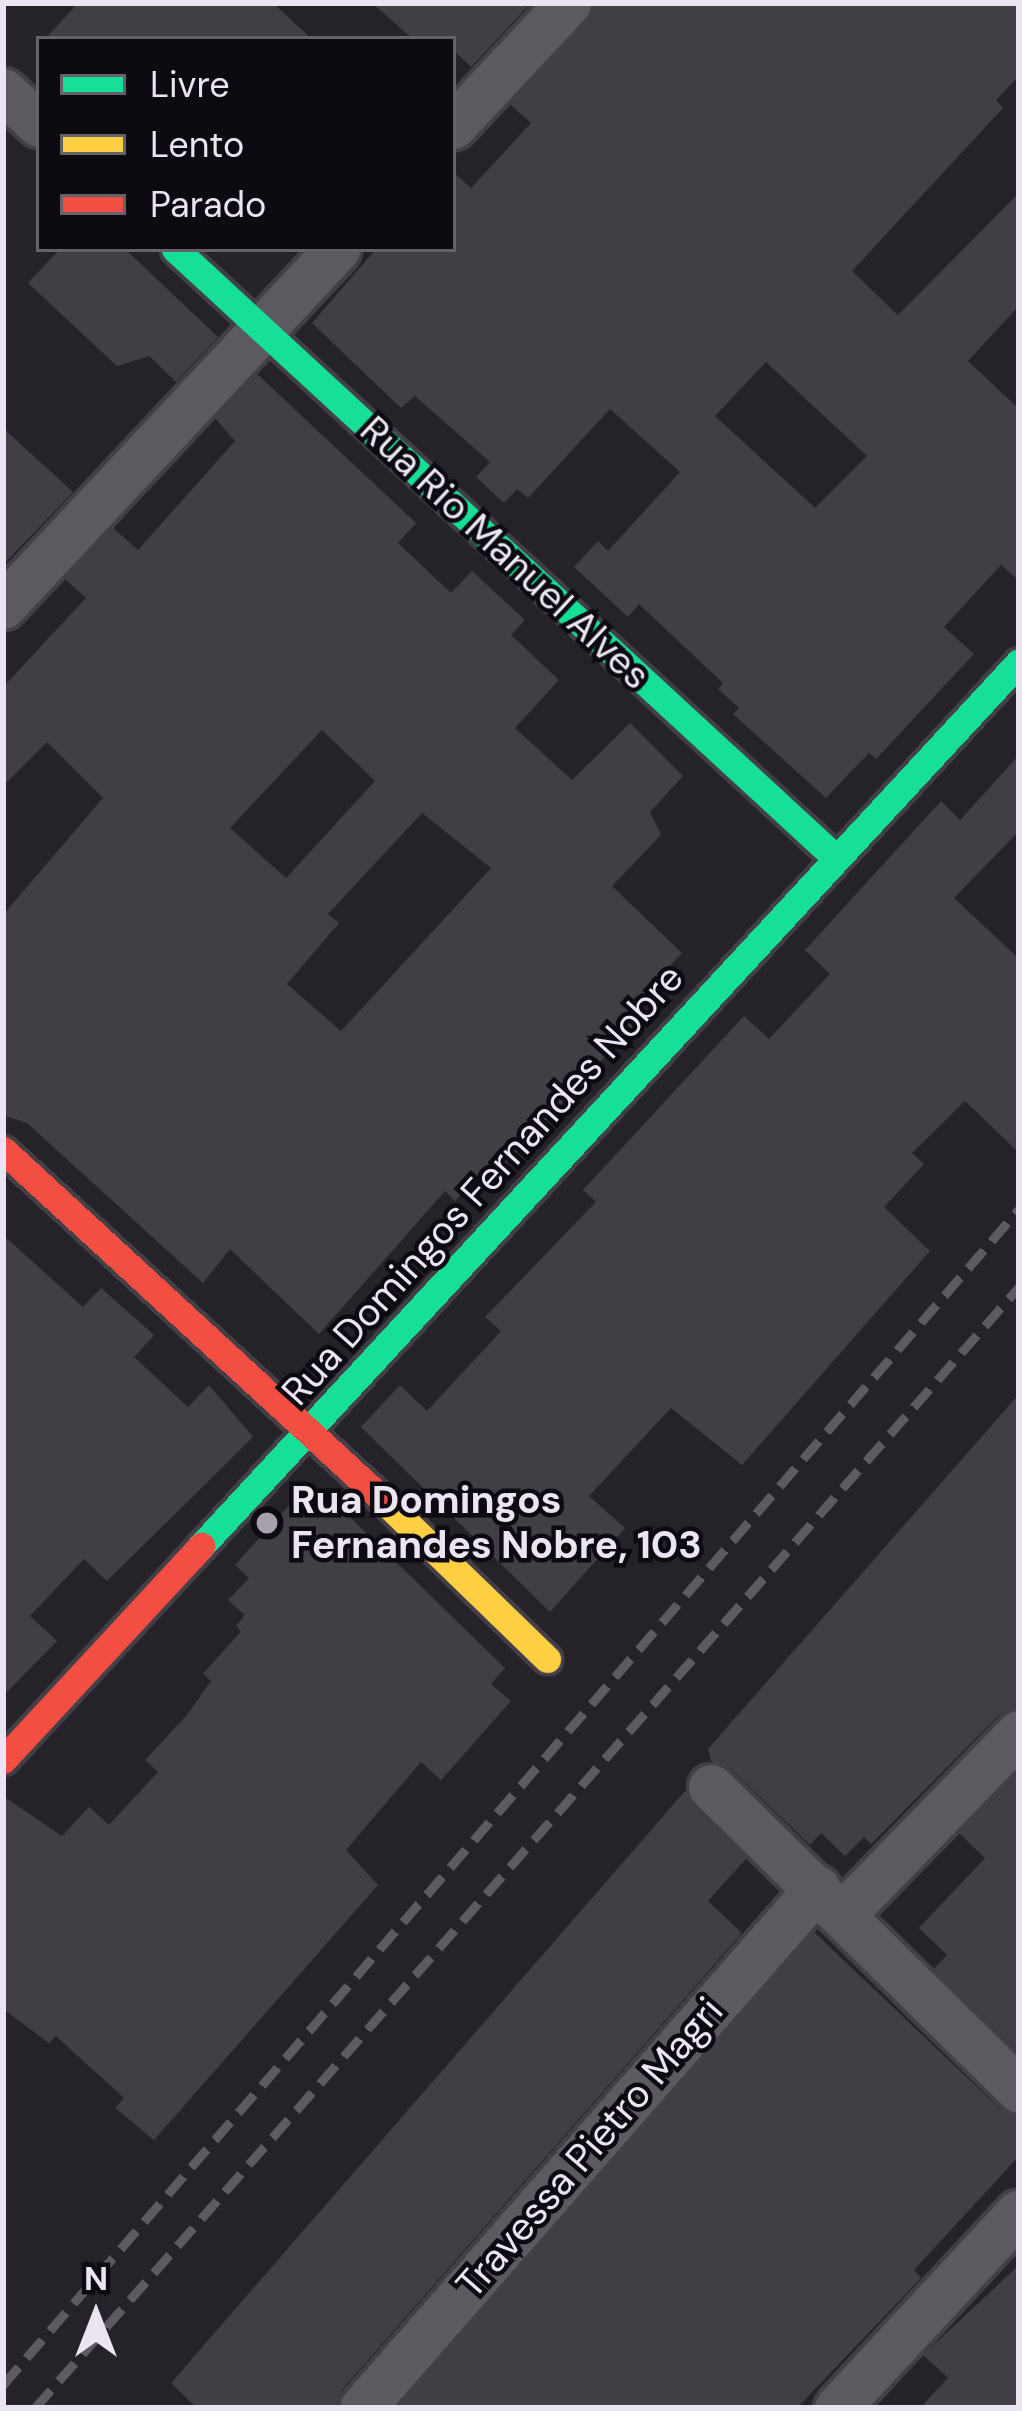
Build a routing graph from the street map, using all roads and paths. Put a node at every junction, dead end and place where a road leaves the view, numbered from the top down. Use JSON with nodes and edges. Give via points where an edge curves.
{"nodes":[{"id":1,"x":568,"y":3,"type":"edge"},
{"id":2,"x":3,"y":91,"type":"edge"},
{"id":3,"x":36,"y":121,"type":"edge"},
{"id":4,"x":456,"y":123,"type":"edge"},
{"id":5,"x":178,"y":252,"type":"edge"},
{"id":6,"x":334,"y":252,"type":"edge"},
{"id":7,"x":262,"y":329,"type":"junction"},
{"id":8,"x":3,"y":606,"type":"edge"},
{"id":9,"x":1019,"y":662,"type":"edge"},
{"id":10,"x":836,"y":858,"type":"junction"},
{"id":11,"x":3,"y":1150,"type":"edge"},
{"id":12,"x":312,"y":1430,"type":"junction"},
{"id":13,"x":548,"y":1659,"type":"dead end"},
{"id":14,"x":1019,"y":1732,"type":"edge"},
{"id":15,"x":3,"y":1760,"type":"edge"},
{"id":16,"x":711,"y":1786,"type":"dead end"},
{"id":17,"x":830,"y":1901,"type":"junction"},
{"id":18,"x":1019,"y":2090,"type":"edge"},
{"id":19,"x":1019,"y":2212,"type":"edge"},
{"id":20,"x":362,"y":2408,"type":"edge"},
{"id":21,"x":837,"y":2408,"type":"edge"}],
"edges":[{"from":1,"to":4,"type":"street"},
{"from":2,"to":3,"type":"street"},
{"from":5,"to":7,"type":"street","name":"Rua Rio Manuel Alves"},
{"from":6,"to":7,"type":"street"},
{"from":7,"to":8,"type":"street"},
{"from":7,"to":10,"type":"street","name":"Rua Rio Manuel Alves"},
{"from":9,"to":10,"type":"street","name":"Rua Domingos Fernandes Nobre"},
{"from":10,"to":12,"type":"street","name":"Rua Domingos Fernandes Nobre"},
{"from":11,"to":12,"type":"street"},
{"from":12,"to":13,"type":"street"},
{"from":12,"to":15,"type":"street","name":"Rua Domingos Fernandes Nobre"},
{"from":14,"to":17,"type":"street","name":"Travessa Pietro Magri"},
{"from":16,"to":17,"type":"street"},
{"from":17,"to":18,"type":"street"},
{"from":17,"to":20,"type":"street","name":"Travessa Pietro Magri"},
{"from":19,"to":21,"type":"street"}]}
